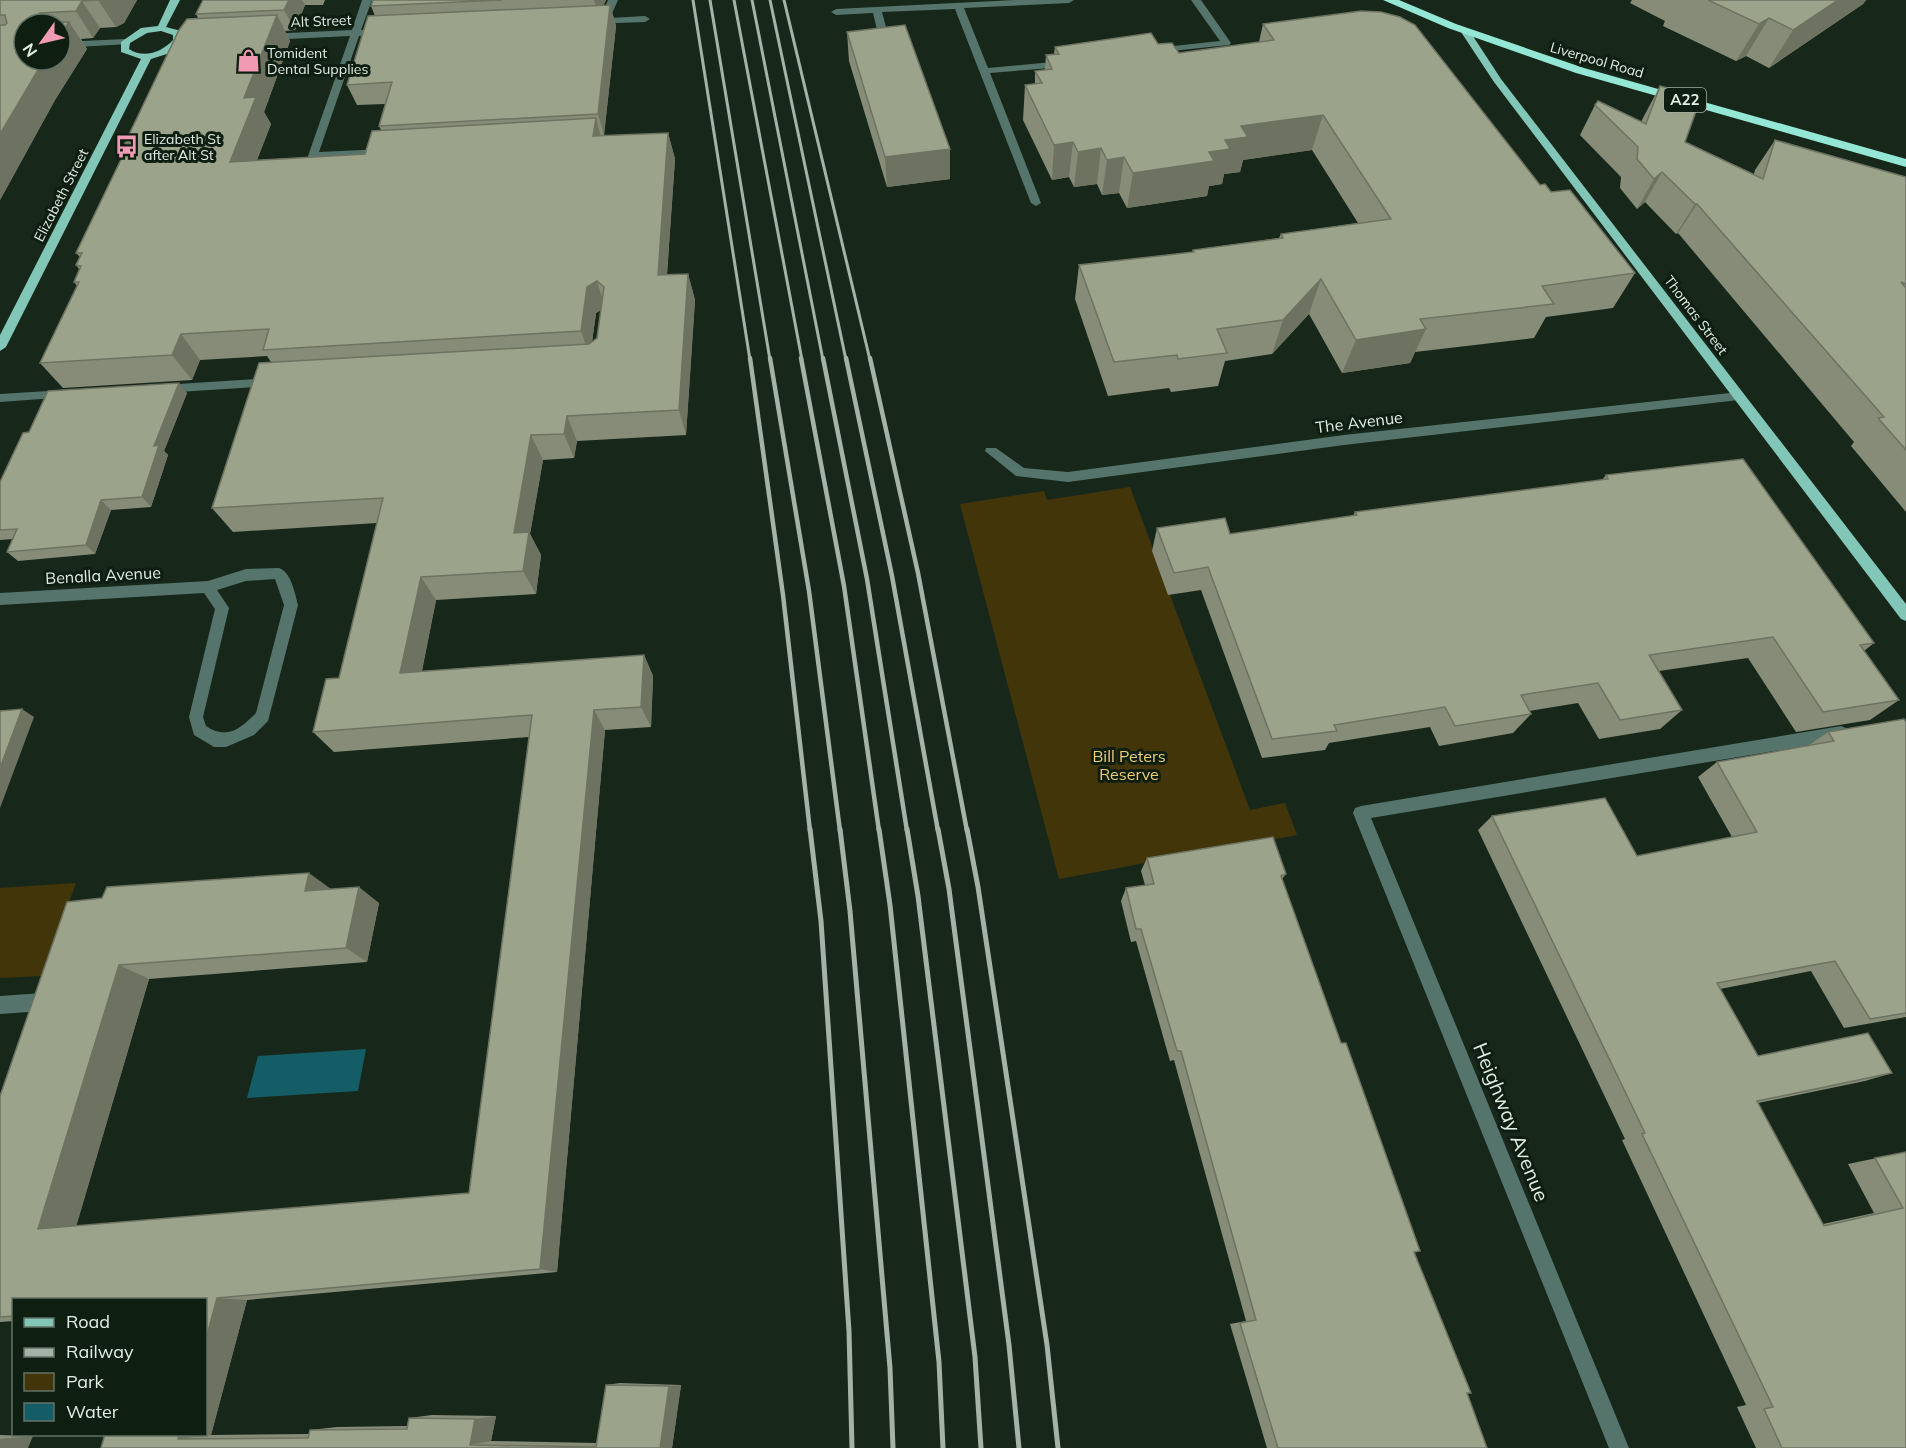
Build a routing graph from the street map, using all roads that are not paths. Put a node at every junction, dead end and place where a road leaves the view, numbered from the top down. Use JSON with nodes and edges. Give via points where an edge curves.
{"nodes":[{"id":1,"x":175,"y":0,"type":"edge"},
{"id":2,"x":367,"y":0,"type":"edge"},
{"id":3,"x":613,"y":0,"type":"edge"},
{"id":4,"x":1069,"y":0,"type":"edge"},
{"id":5,"x":1196,"y":0,"type":"edge"},
{"id":6,"x":1389,"y":0,"type":"edge"},
{"id":7,"x":973,"y":2,"type":"edge"},
{"id":8,"x":958,"y":4,"type":"junction"},
{"id":9,"x":877,"y":10,"type":"junction"},
{"id":10,"x":836,"y":12,"type":"dead end"},
{"id":11,"x":645,"y":20,"type":"dead end"},
{"id":12,"x":604,"y":21,"type":"junction"},
{"id":13,"x":580,"y":22,"type":"edge"},
{"id":14,"x":161,"y":28,"type":"junction"},
{"id":15,"x":390,"y":31,"type":"edge"},
{"id":16,"x":1466,"y":32,"type":"junction"},
{"id":17,"x":355,"y":33,"type":"junction"},
{"id":18,"x":252,"y":37,"type":"edge"},
{"id":19,"x":126,"y":42,"type":"junction"},
{"id":20,"x":72,"y":44,"type":"edge"},
{"id":21,"x":1149,"y":51,"type":"edge"},
{"id":22,"x":888,"y":52,"type":"edge"},
{"id":23,"x":147,"y":56,"type":"junction"},
{"id":24,"x":1072,"y":62,"type":"edge"},
{"id":25,"x":985,"y":71,"type":"junction"},
{"id":26,"x":395,"y":151,"type":"edge"},
{"id":27,"x":1906,"y":163,"type":"edge"},
{"id":28,"x":1036,"y":203,"type":"dead end"},
{"id":29,"x":0,"y":347,"type":"edge"},
{"id":30,"x":287,"y":381,"type":"edge"},
{"id":31,"x":155,"y":389,"type":"edge"},
{"id":32,"x":72,"y":394,"type":"edge"},
{"id":33,"x":1738,"y":396,"type":"junction"},
{"id":34,"x":0,"y":398,"type":"edge"},
{"id":35,"x":991,"y":452,"type":"dead end"},
{"id":36,"x":208,"y":588,"type":"junction"},
{"id":37,"x":0,"y":598,"type":"edge"},
{"id":38,"x":1906,"y":615,"type":"edge"},
{"id":39,"x":1861,"y":729,"type":"edge"},
{"id":40,"x":44,"y":1002,"type":"edge"},
{"id":41,"x":0,"y":1005,"type":"edge"},
{"id":42,"x":1619,"y":1448,"type":"edge"}],
"edges":[{"from":1,"to":14,"type":"main road"},
{"from":2,"to":17,"type":"street"},
{"from":3,"to":12,"type":"street"},
{"from":4,"to":7,"type":"street"},
{"from":5,"to":21,"type":"street","via":[[1226,43]]},
{"from":6,"to":16,"type":"highway","name":"Liverpool Road","number":"A22"},
{"from":7,"to":8,"type":"street"},
{"from":8,"to":9,"type":"street"},
{"from":8,"to":25,"type":"street"},
{"from":9,"to":10,"type":"street"},
{"from":9,"to":22,"type":"street"},
{"from":11,"to":12,"type":"street"},
{"from":12,"to":13,"type":"street"},
{"from":14,"to":19,"type":"main road","via":[[144,30]]},
{"from":14,"to":23,"type":"main road","via":[[178,33],[183,41],[163,53]]},
{"from":15,"to":17,"type":"street","name":"Alt Street"},
{"from":16,"to":27,"type":"highway","name":"Liverpool Road","number":"A22","via":[[1564,67]]},
{"from":16,"to":33,"type":"main road","name":"Thomas Street","via":[[1497,80]]},
{"from":17,"to":18,"type":"street","name":"Alt Street"},
{"from":17,"to":26,"type":"street","via":[[313,156]]},
{"from":19,"to":20,"type":"street"},
{"from":19,"to":23,"type":"main road","via":[[127,53]]},
{"from":23,"to":29,"type":"main road","name":"Elizabeth Street"},
{"from":24,"to":25,"type":"street"},
{"from":25,"to":28,"type":"street"},
{"from":30,"to":31,"type":"street"},
{"from":32,"to":34,"type":"street"},
{"from":33,"to":35,"type":"street","name":"The Avenue","via":[[1344,440],[1068,477],[1021,473]]},
{"from":33,"to":38,"type":"main road","name":"Thomas Street"},
{"from":36,"to":36,"type":"street","name":"Benalla Avenue","via":[[246,575],[279,573],[291,605],[263,716],[249,730],[226,740],[214,740],[199,730],[196,717],[222,608]]},
{"from":36,"to":37,"type":"street","name":"Benalla Avenue"},
{"from":39,"to":42,"type":"street","name":"Heighway Avenue","via":[[1361,813]]},
{"from":40,"to":41,"type":"street"}]}
